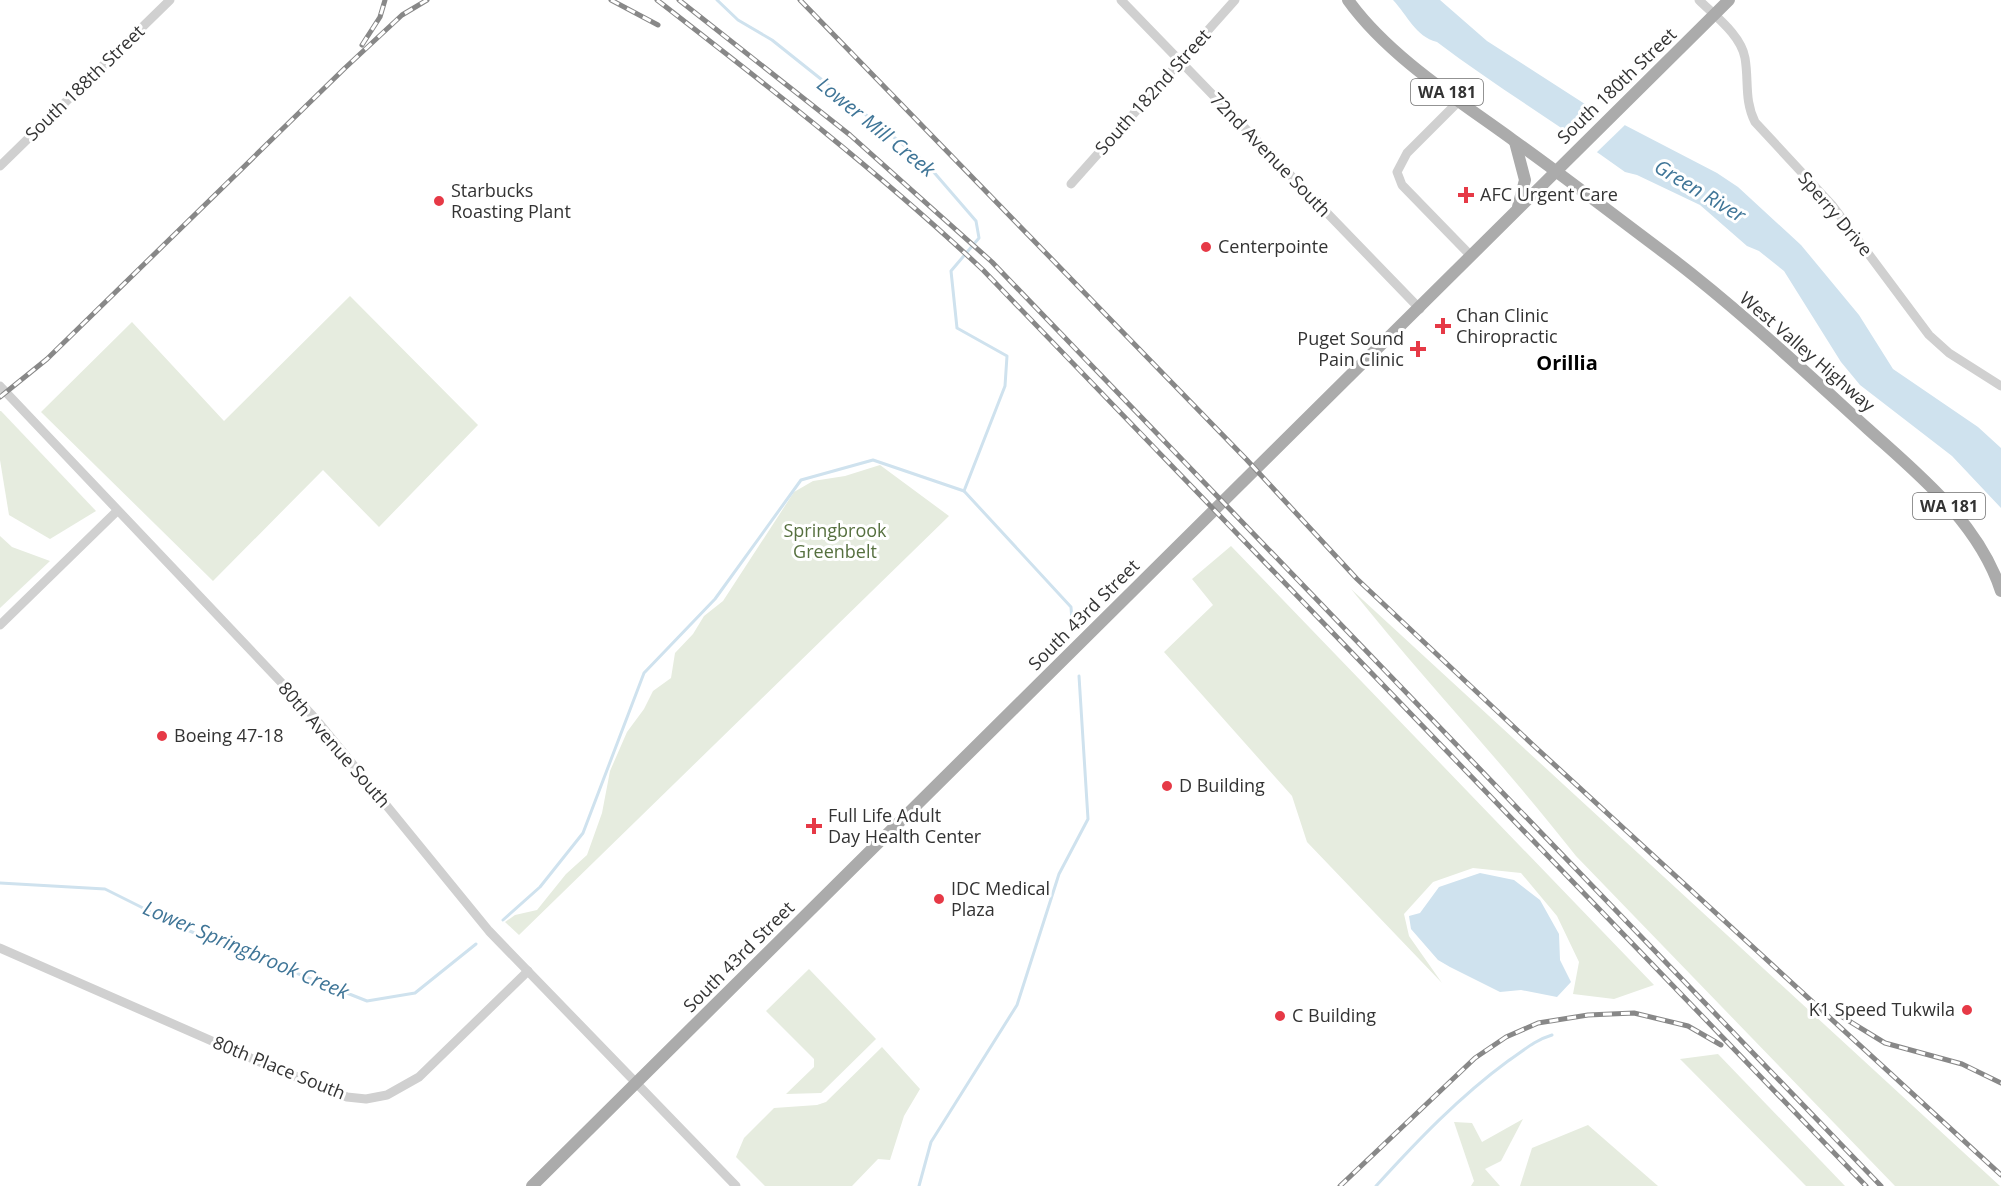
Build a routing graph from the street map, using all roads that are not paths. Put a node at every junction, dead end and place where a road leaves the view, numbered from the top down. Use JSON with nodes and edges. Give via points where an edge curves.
{"nodes":[{"id":1,"x":170,"y":0,"type":"edge"},
{"id":2,"x":1121,"y":0,"type":"edge"},
{"id":3,"x":1235,"y":0,"type":"edge"},
{"id":4,"x":1348,"y":0,"type":"edge"},
{"id":5,"x":1699,"y":0,"type":"edge"},
{"id":6,"x":1730,"y":0,"type":"edge"},
{"id":7,"x":1714,"y":15,"type":"junction"},
{"id":8,"x":1179,"y":63,"type":"junction"},
{"id":9,"x":1459,"y":102,"type":"junction"},
{"id":10,"x":1515,"y":141,"type":"junction"},
{"id":11,"x":0,"y":166,"type":"edge"},
{"id":12,"x":1555,"y":172,"type":"junction"},
{"id":13,"x":1071,"y":184,"type":"dead end"},
{"id":14,"x":1517,"y":211,"type":"junction"},
{"id":15,"x":1471,"y":256,"type":"junction"},
{"id":16,"x":1420,"y":309,"type":"junction"},
{"id":17,"x":0,"y":386,"type":"edge"},
{"id":18,"x":2001,"y":386,"type":"edge"},
{"id":19,"x":117,"y":511,"type":"junction"},
{"id":20,"x":2001,"y":591,"type":"edge"},
{"id":21,"x":0,"y":625,"type":"edge"},
{"id":22,"x":0,"y":948,"type":"edge"},
{"id":23,"x":528,"y":971,"type":"junction"},
{"id":24,"x":638,"y":1082,"type":"junction"},
{"id":25,"x":532,"y":1186,"type":"edge"},
{"id":26,"x":736,"y":1186,"type":"edge"}],
"edges":[{"from":1,"to":11,"type":"street","name":"South 188th Street"},
{"from":2,"to":8,"type":"street","name":"72nd Avenue South"},
{"from":3,"to":8,"type":"street","name":"South 182nd Street"},
{"from":4,"to":9,"type":"main road","number":"WA 181","via":[[1378,33]]},
{"from":5,"to":7,"type":"street","name":"Sperry Drive"},
{"from":6,"to":7,"type":"main road","name":"South 180th Street"},
{"from":7,"to":12,"type":"main road","name":"South 180th Street"},
{"from":7,"to":18,"type":"street","name":"Sperry Drive","via":[[1742,49],[1748,108],[1755,122],[1832,205],[1929,335],[1949,353]]},
{"from":8,"to":13,"type":"street","name":"South 182nd Street"},
{"from":8,"to":16,"type":"street","name":"72nd Avenue South"},
{"from":9,"to":10,"type":"main road","number":"WA 181"},
{"from":9,"to":15,"type":"street","via":[[1407,153],[1397,172],[1402,185]]},
{"from":10,"to":12,"type":"main road","number":"WA 181"},
{"from":10,"to":14,"type":"main road","via":[[1525,180]]},
{"from":12,"to":14,"type":"main road","name":"South 43rd Street"},
{"from":12,"to":20,"type":"main road","name":"West Valley Highway","number":"WA 181","via":[[1668,256],[1904,461],[1970,531]]},
{"from":14,"to":15,"type":"main road","name":"South 43rd Street"},
{"from":15,"to":16,"type":"main road","name":"South 43rd Street"},
{"from":16,"to":24,"type":"main road","name":"South 43rd Street"},
{"from":17,"to":19,"type":"street","name":"80th Avenue South"},
{"from":19,"to":21,"type":"street"},
{"from":19,"to":23,"type":"street","name":"80th Avenue South","via":[[315,717],[458,895]]},
{"from":22,"to":23,"type":"street","name":"80th Place South","via":[[262,1063],[347,1097],[366,1099],[387,1095],[418,1077]]},
{"from":23,"to":24,"type":"street","name":"80th Avenue South"},
{"from":24,"to":25,"type":"main road","name":"South 43rd Street"},
{"from":24,"to":26,"type":"street","name":"80th Avenue South"}]}
